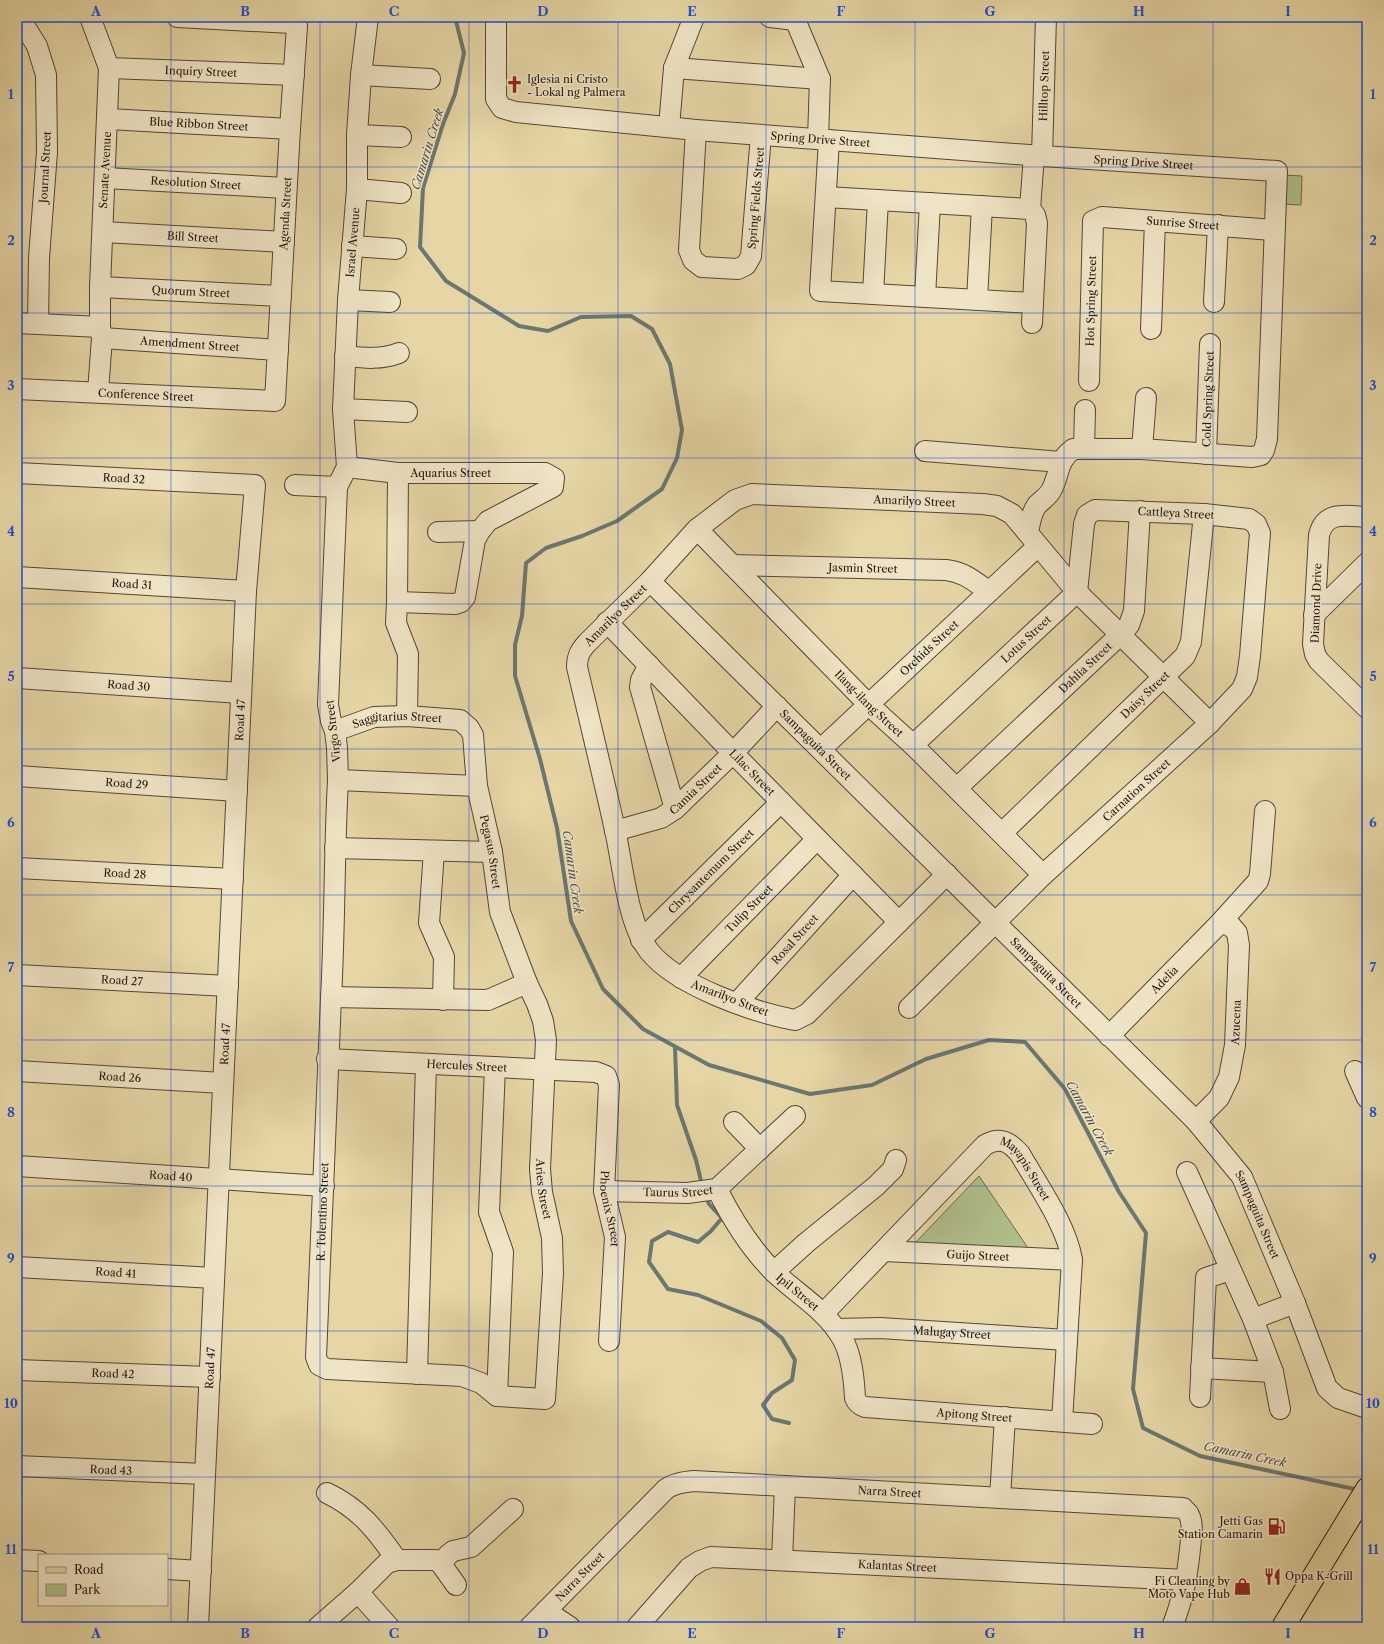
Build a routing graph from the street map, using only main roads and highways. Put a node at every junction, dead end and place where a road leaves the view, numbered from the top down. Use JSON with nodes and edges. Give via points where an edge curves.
{"nodes":[{"id":1,"x":1367,"y":1489,"type":"edge"},
{"id":2,"x":1283,"y":1627,"type":"edge"}],
"edges":[{"from":1,"to":2,"type":"main road"}]}
